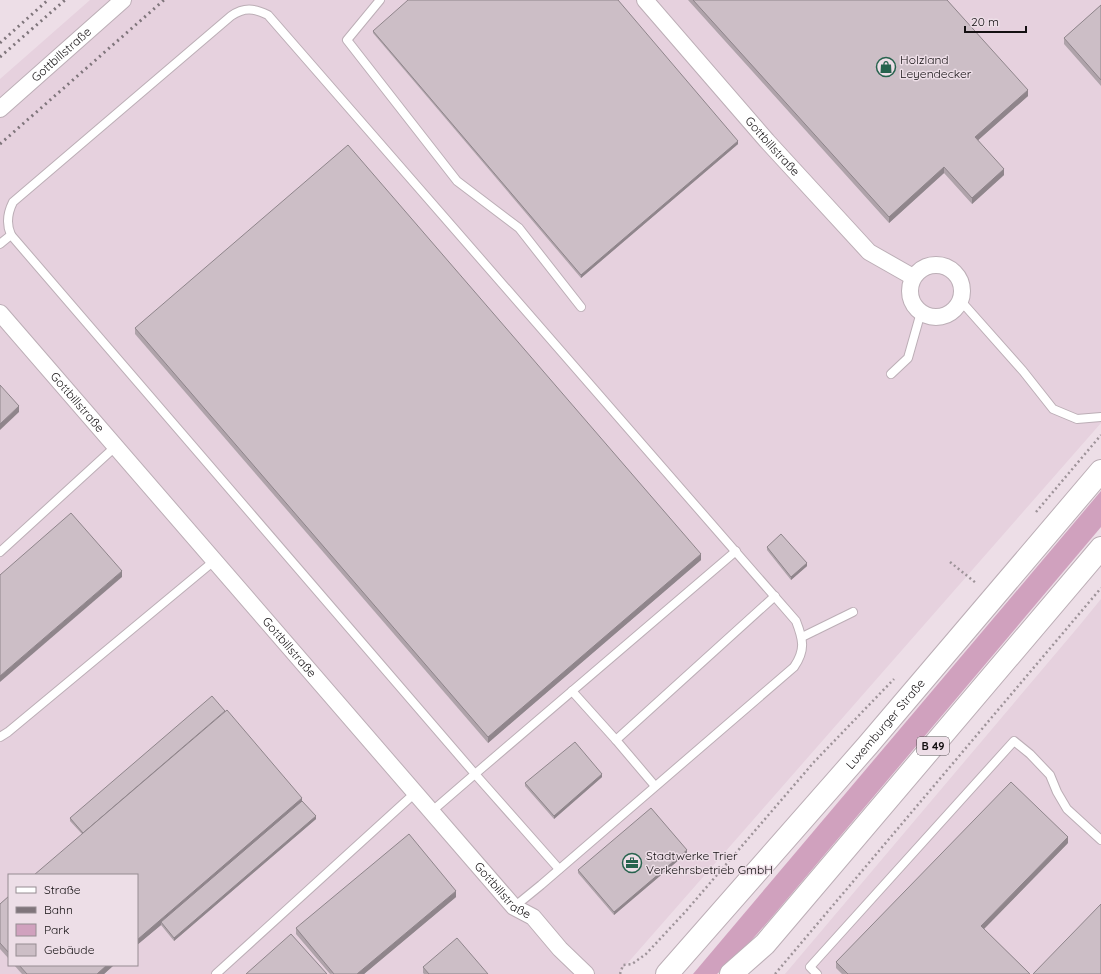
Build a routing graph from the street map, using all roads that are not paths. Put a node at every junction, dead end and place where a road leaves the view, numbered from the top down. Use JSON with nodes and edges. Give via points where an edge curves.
{"nodes":[{"id":1,"x":123,"y":0,"type":"edge"},
{"id":2,"x":380,"y":0,"type":"edge"},
{"id":3,"x":645,"y":0,"type":"edge"},
{"id":4,"x":0,"y":109,"type":"edge"},
{"id":5,"x":11,"y":235,"type":"junction"},
{"id":6,"x":0,"y":244,"type":"edge"},
{"id":7,"x":914,"y":277,"type":"junction"},
{"id":8,"x":960,"y":300,"type":"junction"},
{"id":9,"x":581,"y":307,"type":"dead end"},
{"id":10,"x":921,"y":312,"type":"junction"},
{"id":11,"x":0,"y":313,"type":"edge"},
{"id":12,"x":890,"y":374,"type":"dead end"},
{"id":13,"x":1101,"y":417,"type":"edge"},
{"id":14,"x":115,"y":447,"type":"junction"},
{"id":15,"x":1101,"y":471,"type":"edge"},
{"id":16,"x":1101,"y":548,"type":"edge"},
{"id":17,"x":736,"y":551,"type":"junction"},
{"id":18,"x":0,"y":552,"type":"edge"},
{"id":19,"x":214,"y":561,"type":"junction"},
{"id":20,"x":775,"y":596,"type":"junction"},
{"id":21,"x":853,"y":612,"type":"dead end"},
{"id":22,"x":802,"y":637,"type":"junction"},
{"id":23,"x":572,"y":691,"type":"junction"},
{"id":24,"x":0,"y":737,"type":"edge"},
{"id":25,"x":616,"y":740,"type":"junction"},
{"id":26,"x":475,"y":774,"type":"junction"},
{"id":27,"x":655,"y":786,"type":"junction"},
{"id":28,"x":415,"y":793,"type":"junction"},
{"id":29,"x":431,"y":812,"type":"junction"},
{"id":30,"x":1101,"y":840,"type":"edge"},
{"id":31,"x":559,"y":869,"type":"junction"},
{"id":32,"x":514,"y":907,"type":"junction"},
{"id":33,"x":765,"y":944,"type":"junction"},
{"id":34,"x":666,"y":971,"type":"edge"},
{"id":35,"x":216,"y":974,"type":"edge"},
{"id":36,"x":586,"y":974,"type":"edge"},
{"id":37,"x":732,"y":974,"type":"edge"},
{"id":38,"x":745,"y":974,"type":"edge"},
{"id":39,"x":817,"y":974,"type":"edge"}],
"edges":[{"from":1,"to":4,"type":"street","name":"Gottbillstraße"},
{"from":2,"to":9,"type":"lane","via":[[347,40],[457,181],[519,228]]},
{"from":3,"to":7,"type":"street","name":"Gottbillstraße","via":[[767,141],[870,252]]},
{"from":5,"to":6,"type":"lane"},
{"from":5,"to":17,"type":"lane","via":[[8,214],[13,202],[231,16],[245,9],[259,10],[268,15]]},
{"from":5,"to":26,"type":"lane"},
{"from":7,"to":8,"type":"street","via":[[925,267],[938,264],[948,268],[956,274],[962,287]]},
{"from":7,"to":10,"type":"street","via":[[910,290],[913,304]]},
{"from":8,"to":10,"type":"street","via":[[943,316]]},
{"from":8,"to":13,"type":"lane","via":[[1053,409],[1077,418]]},
{"from":10,"to":12,"type":"lane","via":[[908,358]]},
{"from":11,"to":14,"type":"street","name":"Gottbillstraße"},
{"from":14,"to":18,"type":"lane"},
{"from":14,"to":19,"type":"street","name":"Gottbillstraße"},
{"from":15,"to":34,"type":"main road","name":"Luxemburger Straße","via":[[868,746]]},
{"from":16,"to":33,"type":"main road","number":"B 49"},
{"from":17,"to":20,"type":"lane"},
{"from":17,"to":23,"type":"lane"},
{"from":19,"to":24,"type":"lane"},
{"from":19,"to":28,"type":"street","name":"Gottbillstraße"},
{"from":20,"to":22,"type":"lane","via":[[796,621]]},
{"from":20,"to":25,"type":"lane"},
{"from":21,"to":22,"type":"lane"},
{"from":22,"to":27,"type":"lane","via":[[800,658],[794,667]]},
{"from":23,"to":25,"type":"lane"},
{"from":23,"to":26,"type":"lane"},
{"from":25,"to":27,"type":"lane"},
{"from":26,"to":29,"type":"lane"},
{"from":26,"to":31,"type":"lane"},
{"from":27,"to":31,"type":"lane"},
{"from":28,"to":29,"type":"street","name":"Gottbillstraße"},
{"from":28,"to":35,"type":"lane"},
{"from":29,"to":32,"type":"street","name":"Gottbillstraße"},
{"from":30,"to":39,"type":"lane","via":[[1067,809],[1050,775],[1014,741],[810,967]]},
{"from":31,"to":32,"type":"lane"},
{"from":32,"to":36,"type":"street","name":"Gottbillstraße","via":[[532,917],[560,950]]},
{"from":33,"to":37,"type":"main road","number":"B 49"},
{"from":33,"to":38,"type":"street"}]}
